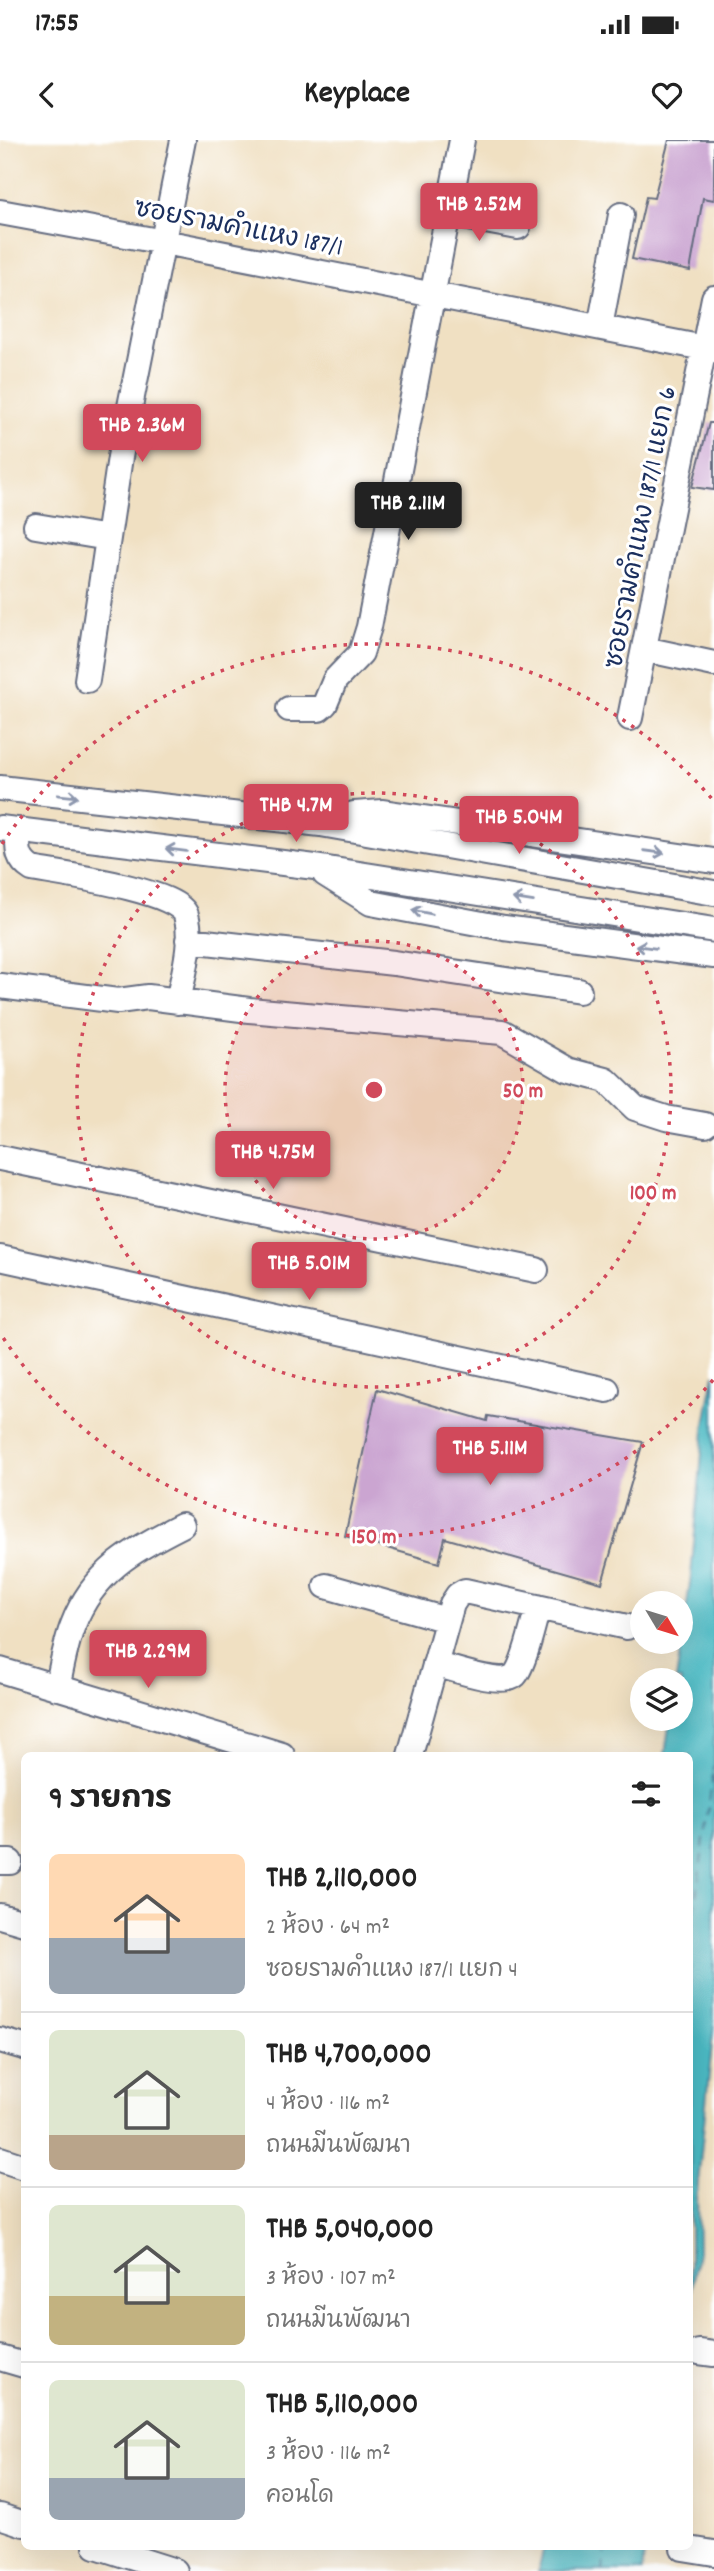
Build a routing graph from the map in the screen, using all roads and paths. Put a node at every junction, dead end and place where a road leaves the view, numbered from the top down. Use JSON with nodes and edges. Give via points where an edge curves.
{"nodes":[{"id":1,"x":183,"y":140,"type":"edge"},
{"id":2,"x":462,"y":140,"type":"edge"},
{"id":3,"x":0,"y":212,"type":"edge"},
{"id":4,"x":447,"y":215,"type":"junction"},
{"id":5,"x":621,"y":215,"type":"dead end"},
{"id":6,"x":518,"y":227,"type":"dead end"},
{"id":7,"x":164,"y":242,"type":"junction"},
{"id":8,"x":432,"y":294,"type":"junction"},
{"id":9,"x":714,"y":298,"type":"edge"},
{"id":10,"x":600,"y":327,"type":"junction"},
{"id":11,"x":710,"y":349,"type":"edge"},
{"id":12,"x":36,"y":526,"type":"dead end"},
{"id":13,"x":108,"y":538,"type":"junction"},
{"id":14,"x":644,"y":649,"type":"junction"},
{"id":15,"x":714,"y":664,"type":"edge"},
{"id":16,"x":87,"y":680,"type":"dead end"},
{"id":17,"x":289,"y":709,"type":"dead end"},
{"id":18,"x":630,"y":718,"type":"dead end"},
{"id":19,"x":0,"y":788,"type":"edge"},
{"id":20,"x":321,"y":824,"type":"junction"},
{"id":21,"x":9,"y":829,"type":"edge"},
{"id":22,"x":714,"y":861,"type":"edge"},
{"id":23,"x":315,"y":867,"type":"junction"},
{"id":24,"x":714,"y":893,"type":"edge"},
{"id":25,"x":714,"y":930,"type":"edge"},
{"id":26,"x":188,"y":940,"type":"junction"},
{"id":27,"x":714,"y":956,"type":"edge"},
{"id":28,"x":0,"y":986,"type":"edge"},
{"id":29,"x":579,"y":991,"type":"dead end"},
{"id":30,"x":178,"y":1002,"type":"junction"},
{"id":31,"x":705,"y":1125,"type":"dead end"},
{"id":32,"x":0,"y":1158,"type":"edge"},
{"id":33,"x":0,"y":1258,"type":"edge"},
{"id":34,"x":536,"y":1270,"type":"dead end"},
{"id":35,"x":607,"y":1391,"type":"dead end"},
{"id":36,"x":182,"y":1525,"type":"dead end"},
{"id":37,"x":326,"y":1586,"type":"dead end"},
{"id":38,"x":538,"y":1607,"type":"junction"},
{"id":39,"x":447,"y":1620,"type":"junction"},
{"id":40,"x":627,"y":1626,"type":"dead end"},
{"id":41,"x":435,"y":1664,"type":"junction"},
{"id":42,"x":0,"y":1670,"type":"edge"},
{"id":43,"x":57,"y":1688,"type":"junction"},
{"id":44,"x":273,"y":1752,"type":"edge"},
{"id":45,"x":411,"y":1752,"type":"edge"},
{"id":46,"x":0,"y":1916,"type":"edge"},
{"id":47,"x":21,"y":1922,"type":"edge"},
{"id":48,"x":0,"y":2040,"type":"edge"},
{"id":49,"x":21,"y":2047,"type":"edge"},
{"id":50,"x":0,"y":2159,"type":"edge"},
{"id":51,"x":21,"y":2166,"type":"edge"},
{"id":52,"x":0,"y":2358,"type":"edge"},
{"id":53,"x":21,"y":2364,"type":"edge"},
{"id":54,"x":0,"y":2516,"type":"edge"},
{"id":55,"x":21,"y":2523,"type":"edge"},
{"id":56,"x":109,"y":2550,"type":"edge"},
{"id":57,"x":693,"y":2550,"type":"edge"},
{"id":58,"x":714,"y":2553,"type":"edge"},
{"id":59,"x":175,"y":2571,"type":"edge"}],
"edges":[{"from":1,"to":7,"type":"street"},
{"from":2,"to":4,"type":"street"},
{"from":3,"to":7,"type":"street","name":"ซอยรามคำแหง 187/1"},
{"from":4,"to":6,"type":"street"},
{"from":4,"to":8,"type":"street"},
{"from":5,"to":10,"type":"street"},
{"from":7,"to":8,"type":"street","name":"ซอยรามคำแหง 187/1"},
{"from":7,"to":13,"type":"street"},
{"from":8,"to":10,"type":"street","name":"ซอยรามคำแหง 187/1"},
{"from":8,"to":17,"type":"street","via":[[369,627],[360,653],[335,680],[325,704],[319,709]]},
{"from":9,"to":11,"type":"street","name":"ซอยรามคำแหง 187/1 แยก 6"},
{"from":10,"to":11,"type":"street","name":"ซอยรามคำแหง 187/1"},
{"from":11,"to":14,"type":"street","name":"ซอยรามคำแหง 187/1 แยก 6"},
{"from":12,"to":13,"type":"street"},
{"from":13,"to":16,"type":"street"},
{"from":14,"to":15,"type":"street"},
{"from":14,"to":18,"type":"street","name":"ซอยรามคำแหง 187/1 แยก 6"},
{"from":19,"to":20,"type":"street","one_way":true},
{"from":20,"to":22,"type":"street","one_way":true,"via":[[383,812]]},
{"from":20,"to":24,"type":"street"},
{"from":23,"to":21,"type":"street","one_way":true},
{"from":21,"to":26,"type":"street","via":[[22,863],[32,869],[153,893],[177,904],[186,913]]},
{"from":25,"to":23,"type":"street","one_way":true},
{"from":27,"to":23,"type":"street","one_way":true,"via":[[504,928],[371,903]]},
{"from":26,"to":29,"type":"street","via":[[394,963]]},
{"from":26,"to":30,"type":"street"},
{"from":28,"to":30,"type":"street","via":[[118,1002],[148,997]]},
{"from":30,"to":31,"type":"street","via":[[502,1032],[568,1070],[607,1080],[635,1108]]},
{"from":32,"to":34,"type":"street"},
{"from":33,"to":35,"type":"street"},
{"from":36,"to":43,"type":"street","via":[[119,1560],[93,1588],[73,1624]]},
{"from":37,"to":39,"type":"street"},
{"from":38,"to":39,"type":"street","via":[[466,1591],[452,1604]]},
{"from":38,"to":40,"type":"street"},
{"from":38,"to":41,"type":"street","via":[[520,1666],[507,1680]]},
{"from":39,"to":41,"type":"street"},
{"from":41,"to":45,"type":"street"},
{"from":42,"to":43,"type":"street"},
{"from":43,"to":44,"type":"street"},
{"from":46,"to":47,"type":"street"},
{"from":48,"to":49,"type":"street"},
{"from":50,"to":51,"type":"street"},
{"from":52,"to":53,"type":"street"},
{"from":54,"to":55,"type":"street"},
{"from":56,"to":59,"type":"street"},
{"from":57,"to":58,"type":"street"}]}
